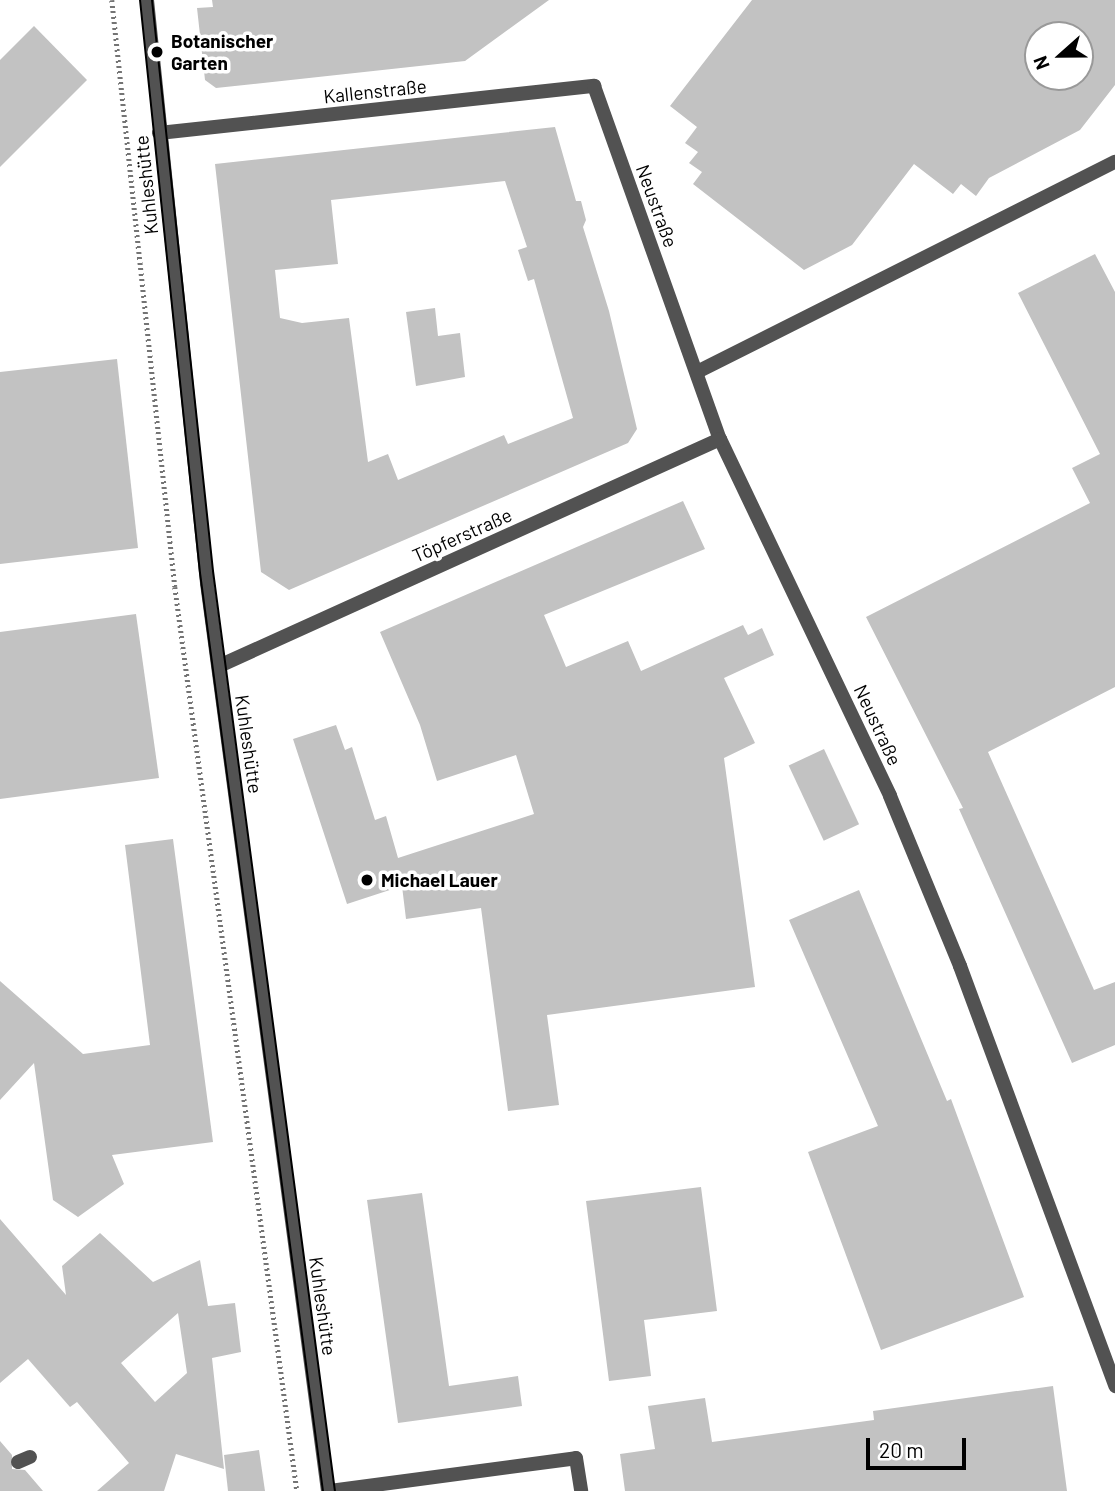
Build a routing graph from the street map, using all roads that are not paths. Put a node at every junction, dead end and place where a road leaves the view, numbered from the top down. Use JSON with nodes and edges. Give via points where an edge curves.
{"nodes":[{"id":1,"x":147,"y":0,"type":"edge"},
{"id":2,"x":594,"y":86,"type":"joint"},
{"id":3,"x":159,"y":134,"type":"junction"},
{"id":4,"x":1115,"y":162,"type":"edge"},
{"id":5,"x":697,"y":372,"type":"junction"},
{"id":6,"x":720,"y":439,"type":"junction"},
{"id":7,"x":219,"y":666,"type":"junction"},
{"id":8,"x":1115,"y":1386,"type":"edge"},
{"id":9,"x":329,"y":1491,"type":"edge"},
{"id":10,"x":581,"y":1491,"type":"edge"}],
"edges":[{"from":1,"to":3,"type":"street","name":"Kuhleshütte"},
{"from":2,"to":3,"type":"street","name":"Kallenstraße"},
{"from":2,"to":5,"type":"street","name":"Neustraße"},
{"from":3,"to":7,"type":"street","name":"Kuhleshütte"},
{"from":4,"to":5,"type":"street"},
{"from":5,"to":6,"type":"street","name":"Neustraße"},
{"from":6,"to":7,"type":"street","name":"Töpferstraße"},
{"from":6,"to":8,"type":"street","name":"Neustraße","via":[[890,796],[931,894]]},
{"from":7,"to":9,"type":"street","name":"Kuhleshütte"},
{"from":9,"to":10,"type":"street","via":[[576,1458]]}]}
